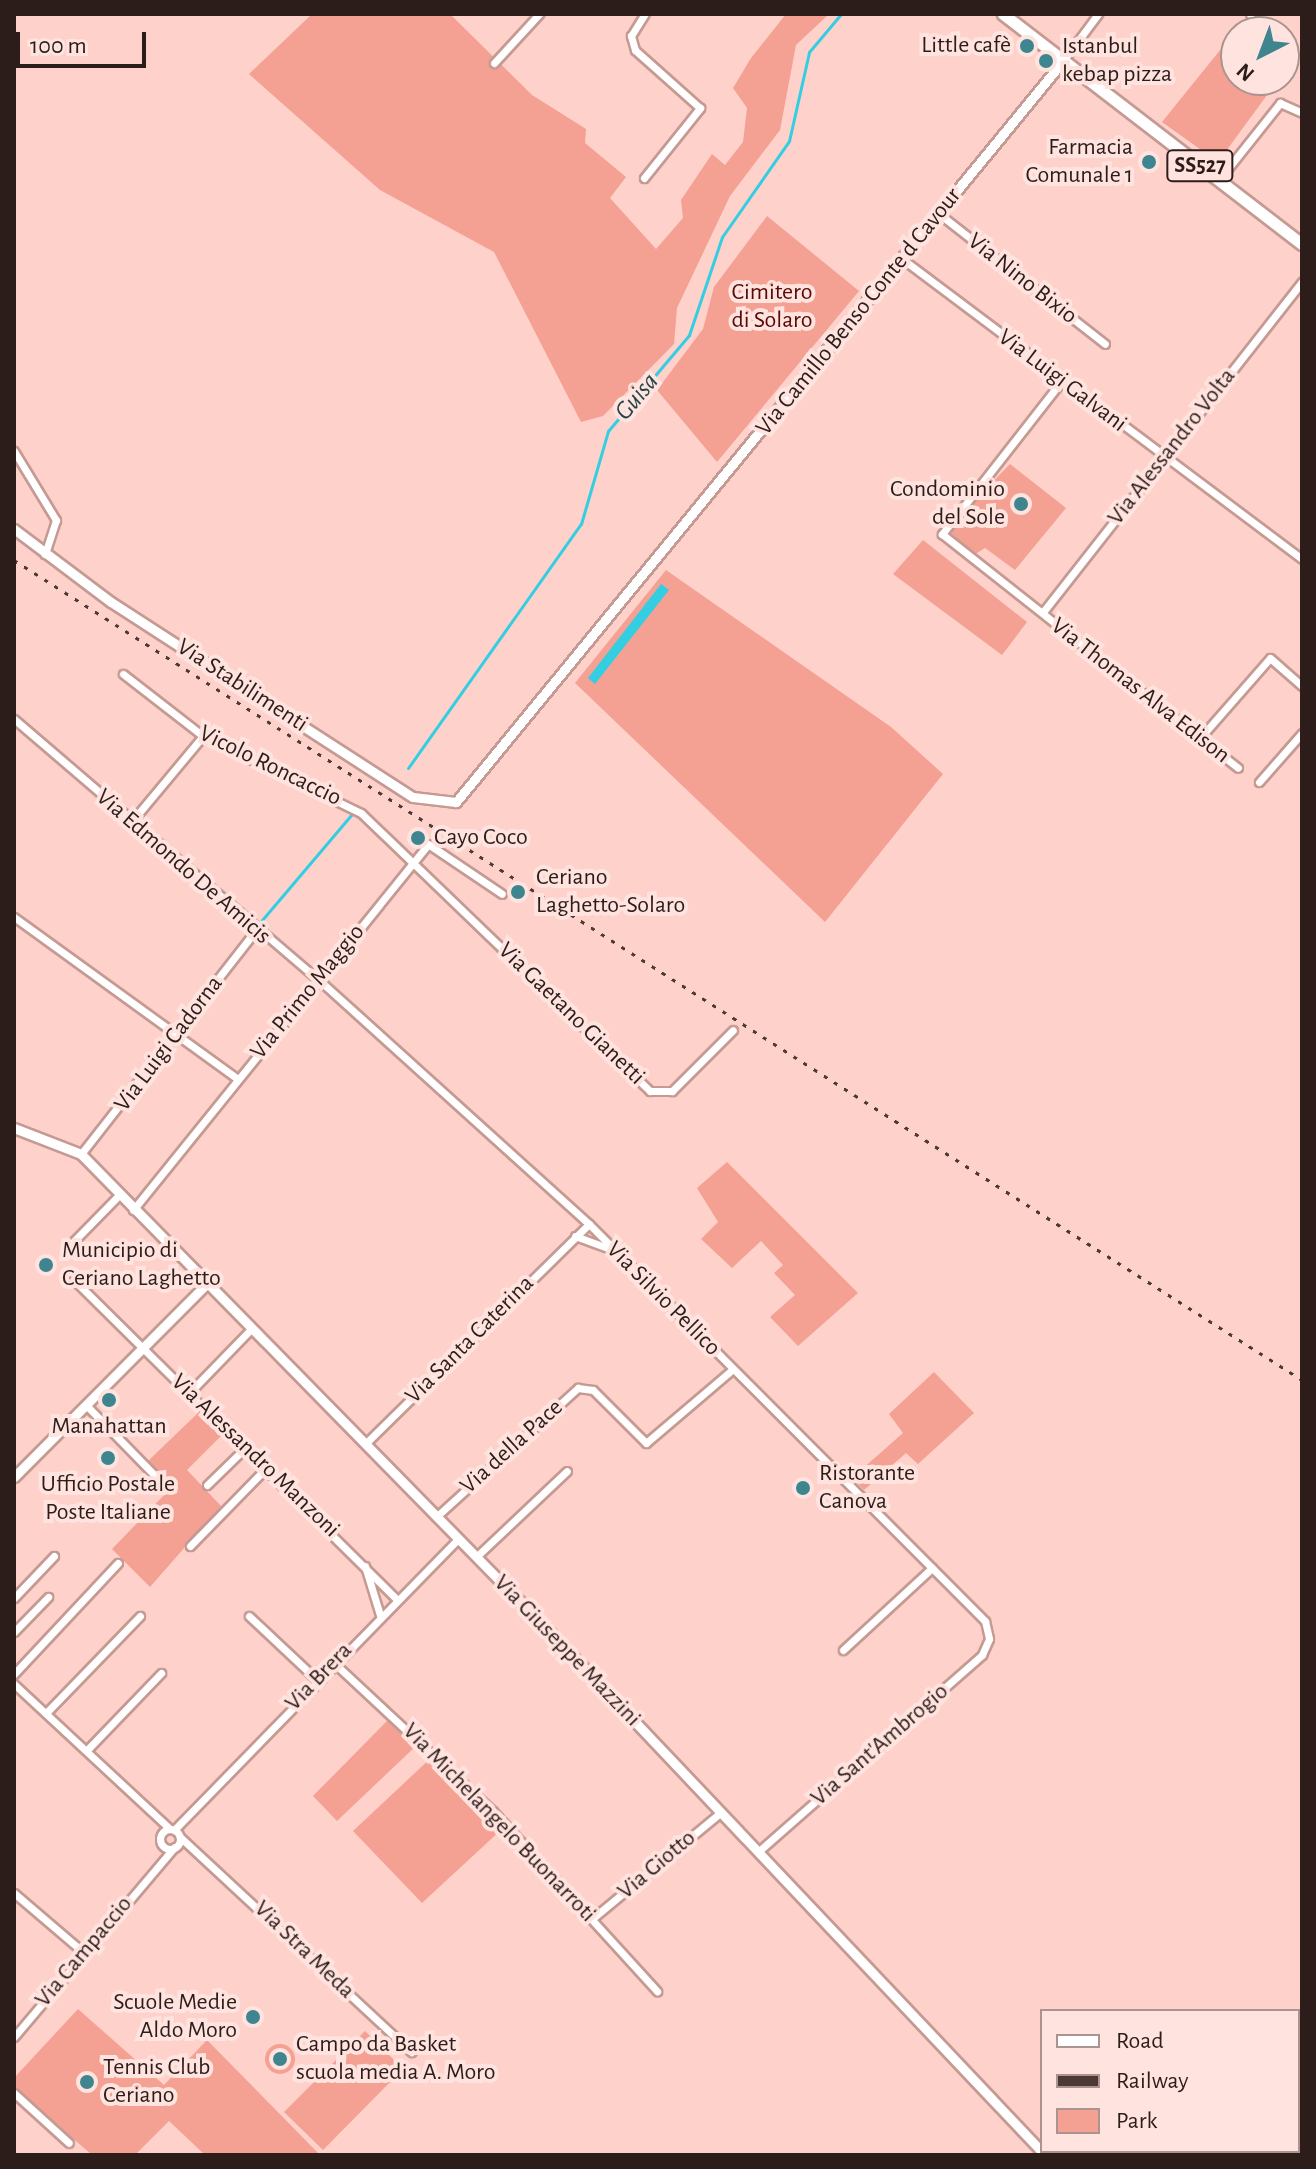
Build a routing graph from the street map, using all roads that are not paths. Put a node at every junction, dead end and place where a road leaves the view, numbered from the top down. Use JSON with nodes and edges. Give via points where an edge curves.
{"nodes":[{"id":1,"x":539,"y":14,"type":"edge"},
{"id":2,"x":645,"y":14,"type":"edge"},
{"id":3,"x":1003,"y":14,"type":"edge"},
{"id":4,"x":1098,"y":14,"type":"edge"},
{"id":5,"x":1063,"y":61,"type":"junction"},
{"id":6,"x":494,"y":63,"type":"dead end"},
{"id":7,"x":1302,"y":113,"type":"edge"},
{"id":8,"x":644,"y":178,"type":"dead end"},
{"id":9,"x":1218,"y":181,"type":"junction"},
{"id":10,"x":938,"y":213,"type":"junction"},
{"id":11,"x":1302,"y":244,"type":"edge"},
{"id":12,"x":901,"y":258,"type":"junction"},
{"id":13,"x":1302,"y":282,"type":"edge"},
{"id":14,"x":1105,"y":344,"type":"dead end"},
{"id":15,"x":1060,"y":383,"type":"junction"},
{"id":16,"x":14,"y":451,"type":"edge"},
{"id":17,"x":1165,"y":456,"type":"junction"},
{"id":18,"x":14,"y":529,"type":"edge"},
{"id":19,"x":45,"y":554,"type":"junction"},
{"id":20,"x":1301,"y":558,"type":"edge"},
{"id":21,"x":1043,"y":612,"type":"junction"},
{"id":22,"x":123,"y":674,"type":"dead end"},
{"id":23,"x":1302,"y":686,"type":"edge"},
{"id":24,"x":14,"y":719,"type":"edge"},
{"id":25,"x":1302,"y":733,"type":"edge"},
{"id":26,"x":203,"y":736,"type":"junction"},
{"id":27,"x":1200,"y":738,"type":"junction"},
{"id":28,"x":1238,"y":768,"type":"dead end"},
{"id":29,"x":1259,"y":782,"type":"dead end"},
{"id":30,"x":477,"y":783,"type":"joint"},
{"id":31,"x":133,"y":820,"type":"junction"},
{"id":32,"x":415,"y":861,"type":"junction"},
{"id":33,"x":502,"y":894,"type":"dead end"},
{"id":34,"x":14,"y":917,"type":"edge"},
{"id":35,"x":255,"y":931,"type":"junction"},
{"id":36,"x":319,"y":980,"type":"junction"},
{"id":37,"x":733,"y":1030,"type":"dead end"},
{"id":38,"x":177,"y":1034,"type":"junction"},
{"id":39,"x":238,"y":1079,"type":"junction"},
{"id":40,"x":14,"y":1128,"type":"edge"},
{"id":41,"x":81,"y":1154,"type":"junction"},
{"id":42,"x":118,"y":1196,"type":"junction"},
{"id":43,"x":132,"y":1211,"type":"junction"},
{"id":44,"x":589,"y":1224,"type":"junction"},
{"id":45,"x":575,"y":1236,"type":"junction"},
{"id":46,"x":73,"y":1242,"type":"dead end"},
{"id":47,"x":613,"y":1250,"type":"junction"},
{"id":48,"x":74,"y":1280,"type":"dead end"},
{"id":49,"x":206,"y":1284,"type":"junction"},
{"id":50,"x":251,"y":1329,"type":"junction"},
{"id":51,"x":146,"y":1348,"type":"junction"},
{"id":52,"x":733,"y":1369,"type":"junction"},
{"id":53,"x":189,"y":1393,"type":"junction"},
{"id":54,"x":86,"y":1405,"type":"junction"},
{"id":55,"x":365,"y":1444,"type":"junction"},
{"id":56,"x":245,"y":1448,"type":"junction"},
{"id":57,"x":266,"y":1468,"type":"junction"},
{"id":58,"x":567,"y":1471,"type":"dead end"},
{"id":59,"x":14,"y":1477,"type":"edge"},
{"id":60,"x":207,"y":1485,"type":"dead end"},
{"id":61,"x":167,"y":1488,"type":"dead end"},
{"id":62,"x":436,"y":1517,"type":"junction"},
{"id":63,"x":458,"y":1539,"type":"junction"},
{"id":64,"x":190,"y":1546,"type":"dead end"},
{"id":65,"x":54,"y":1556,"type":"dead end"},
{"id":66,"x":476,"y":1557,"type":"junction"},
{"id":67,"x":118,"y":1563,"type":"dead end"},
{"id":68,"x":364,"y":1564,"type":"junction"},
{"id":69,"x":932,"y":1568,"type":"junction"},
{"id":70,"x":48,"y":1597,"type":"dead end"},
{"id":71,"x":14,"y":1598,"type":"edge"},
{"id":72,"x":397,"y":1600,"type":"junction"},
{"id":73,"x":380,"y":1615,"type":"junction"},
{"id":74,"x":140,"y":1616,"type":"dead end"},
{"id":75,"x":249,"y":1616,"type":"dead end"},
{"id":76,"x":14,"y":1632,"type":"edge"},
{"id":77,"x":990,"y":1633,"type":"joint"},
{"id":78,"x":843,"y":1650,"type":"dead end"},
{"id":79,"x":333,"y":1662,"type":"junction"},
{"id":80,"x":161,"y":1673,"type":"dead end"},
{"id":81,"x":14,"y":1674,"type":"edge"},
{"id":82,"x":316,"y":1679,"type":"junction"},
{"id":83,"x":14,"y":1684,"type":"edge"},
{"id":84,"x":46,"y":1713,"type":"junction"},
{"id":85,"x":87,"y":1750,"type":"junction"},
{"id":86,"x":721,"y":1812,"type":"junction"},
{"id":87,"x":157,"y":1815,"type":"junction"},
{"id":88,"x":176,"y":1837,"type":"junction"},
{"id":89,"x":161,"y":1838,"type":"junction"},
{"id":90,"x":759,"y":1851,"type":"junction"},
{"id":91,"x":155,"y":1867,"type":"junction"},
{"id":92,"x":14,"y":1893,"type":"edge"},
{"id":93,"x":593,"y":1918,"type":"junction"},
{"id":94,"x":83,"y":1952,"type":"junction"},
{"id":95,"x":657,"y":1991,"type":"dead end"},
{"id":96,"x":14,"y":2037,"type":"edge"},
{"id":97,"x":411,"y":2052,"type":"dead end"},
{"id":98,"x":14,"y":2093,"type":"edge"},
{"id":99,"x":69,"y":2143,"type":"dead end"},
{"id":100,"x":1040,"y":2150,"type":"edge"}],
"edges":[{"from":1,"to":6,"type":"street"},
{"from":2,"to":8,"type":"street","via":[[631,36],[635,50],[700,108]]},
{"from":3,"to":5,"type":"main road","number":"SS527"},
{"from":4,"to":5,"type":"street"},
{"from":5,"to":9,"type":"main road","number":"SS527"},
{"from":5,"to":10,"type":"street","name":"Via Camillo Benso Conte d Cavour"},
{"from":7,"to":9,"type":"street","via":[[1280,103]]},
{"from":9,"to":11,"type":"main road","number":"SS527"},
{"from":10,"to":12,"type":"street","name":"Via Camillo Benso Conte d Cavour"},
{"from":10,"to":14,"type":"street","name":"Via Nino Bixio"},
{"from":12,"to":15,"type":"street","name":"Via Luigi Galvani"},
{"from":12,"to":30,"type":"street","name":"Via Camillo Benso Conte d Cavour"},
{"from":13,"to":17,"type":"street","name":"Via Alessandro Volta"},
{"from":15,"to":17,"type":"street","name":"Via Luigi Galvani"},
{"from":15,"to":21,"type":"street","name":"Via Thomas Alva Edison","via":[[941,531]]},
{"from":16,"to":19,"type":"street","via":[[56,520]]},
{"from":17,"to":20,"type":"street","name":"Via Luigi Galvani"},
{"from":17,"to":21,"type":"street","name":"Via Alessandro Volta"},
{"from":18,"to":19,"type":"street","name":"Via Stabilimenti"},
{"from":19,"to":30,"type":"street","name":"Via Stabilimenti","via":[[413,797],[448,804]]},
{"from":21,"to":27,"type":"street","name":"Via Thomas Alva Edison"},
{"from":22,"to":26,"type":"street","name":"Vicolo Roncaccio"},
{"from":23,"to":27,"type":"street","via":[[1270,658]]},
{"from":24,"to":31,"type":"street","name":"Via Edmondo De Amicis"},
{"from":25,"to":29,"type":"street"},
{"from":26,"to":31,"type":"street"},
{"from":26,"to":32,"type":"street","name":"Vicolo Roncaccio","via":[[330,793]]},
{"from":27,"to":28,"type":"street","name":"Via Thomas Alva Edison"},
{"from":31,"to":35,"type":"street","name":"Via Edmondo De Amicis"},
{"from":32,"to":33,"type":"street","via":[[435,843]]},
{"from":32,"to":36,"type":"street","name":"Via Primo Maggio"},
{"from":32,"to":37,"type":"street","name":"Via Gaetano Gianetti","via":[[650,1091],[672,1091]]},
{"from":34,"to":38,"type":"street"},
{"from":35,"to":36,"type":"street","name":"Via Edmondo De Amicis"},
{"from":35,"to":38,"type":"street","name":"Via Luigi Cadorna"},
{"from":36,"to":39,"type":"street","name":"Via Primo Maggio"},
{"from":36,"to":44,"type":"street","name":"Via Silvio Pellico"},
{"from":38,"to":39,"type":"street"},
{"from":38,"to":41,"type":"street","name":"Via Luigi Cadorna"},
{"from":39,"to":43,"type":"street","name":"Via Primo Maggio"},
{"from":40,"to":41,"type":"street"},
{"from":41,"to":42,"type":"street","name":"Via Giuseppe Mazzini"},
{"from":42,"to":43,"type":"street","name":"Via Giuseppe Mazzini"},
{"from":42,"to":46,"type":"street"},
{"from":43,"to":49,"type":"street","name":"Via Giuseppe Mazzini"},
{"from":44,"to":45,"type":"street","name":"Via Santa Caterina"},
{"from":44,"to":47,"type":"street","name":"Via Silvio Pellico"},
{"from":45,"to":47,"type":"street"},
{"from":45,"to":55,"type":"street","name":"Via Santa Caterina"},
{"from":47,"to":52,"type":"street","name":"Via Silvio Pellico"},
{"from":48,"to":51,"type":"street","name":"Via Alessandro Manzoni"},
{"from":49,"to":50,"type":"street","name":"Via Giuseppe Mazzini"},
{"from":49,"to":51,"type":"street"},
{"from":50,"to":53,"type":"street"},
{"from":50,"to":55,"type":"street","name":"Via Giuseppe Mazzini"},
{"from":51,"to":53,"type":"street","name":"Via Alessandro Manzoni"},
{"from":51,"to":54,"type":"street"},
{"from":52,"to":62,"type":"street","name":"Via della Pace","via":[[652,1441],[583,1385]]},
{"from":52,"to":69,"type":"street","name":"Via Silvio Pellico"},
{"from":53,"to":56,"type":"street","name":"Via Alessandro Manzoni"},
{"from":54,"to":59,"type":"street"},
{"from":54,"to":61,"type":"street"},
{"from":55,"to":62,"type":"street","name":"Via Giuseppe Mazzini"},
{"from":56,"to":57,"type":"street","name":"Via Alessandro Manzoni"},
{"from":56,"to":60,"type":"street"},
{"from":57,"to":64,"type":"street"},
{"from":57,"to":68,"type":"street","name":"Via Alessandro Manzoni"},
{"from":58,"to":66,"type":"street"},
{"from":62,"to":63,"type":"street","name":"Via Giuseppe Mazzini"},
{"from":63,"to":66,"type":"street","name":"Via Giuseppe Mazzini"},
{"from":63,"to":72,"type":"street","name":"Via Brera"},
{"from":65,"to":71,"type":"street"},
{"from":66,"to":86,"type":"street","name":"Via Giuseppe Mazzini"},
{"from":67,"to":81,"type":"street"},
{"from":68,"to":72,"type":"street","name":"Via Alessandro Manzoni"},
{"from":68,"to":73,"type":"street","name":"Via Alessandro Manzoni"},
{"from":69,"to":77,"type":"street","name":"Via Silvio Pellico"},
{"from":69,"to":78,"type":"street"},
{"from":70,"to":76,"type":"street"},
{"from":72,"to":73,"type":"street","name":"Via Brera"},
{"from":73,"to":79,"type":"street","name":"Via Brera"},
{"from":74,"to":84,"type":"street"},
{"from":75,"to":82,"type":"street"},
{"from":77,"to":90,"type":"street","name":"Via Sant'Ambrogio","via":[[976,1661]]},
{"from":79,"to":82,"type":"street","name":"Via Brera"},
{"from":79,"to":93,"type":"street","name":"Via Michelangelo Buonarroti","via":[[435,1753]]},
{"from":80,"to":85,"type":"street"},
{"from":82,"to":88,"type":"street","name":"Via Brera","via":[[185,1819]]},
{"from":83,"to":84,"type":"street","name":"Via Stra Meda"},
{"from":84,"to":85,"type":"street","name":"Via Stra Meda"},
{"from":85,"to":87,"type":"street","name":"Via Stra Meda"},
{"from":86,"to":90,"type":"street","name":"Via Giuseppe Mazzini"},
{"from":86,"to":93,"type":"street","name":"Via Giotto"},
{"from":87,"to":88,"type":"street","name":"Via Stra Meda"},
{"from":87,"to":89,"type":"street"},
{"from":88,"to":89,"type":"street"},
{"from":88,"to":89,"type":"street"},
{"from":88,"to":91,"type":"street","name":"Via Campaccio"},
{"from":88,"to":97,"type":"street","name":"Via Stra Meda","via":[[196,1847]]},
{"from":89,"to":91,"type":"street","name":"Via Campaccio"},
{"from":90,"to":100,"type":"street","name":"Via Giuseppe Mazzini"},
{"from":91,"to":94,"type":"street","name":"Via Campaccio"},
{"from":92,"to":94,"type":"street"},
{"from":93,"to":95,"type":"street","name":"Via Michelangelo Buonarroti"},
{"from":94,"to":96,"type":"street","name":"Via Campaccio"},
{"from":98,"to":99,"type":"street"}]}
